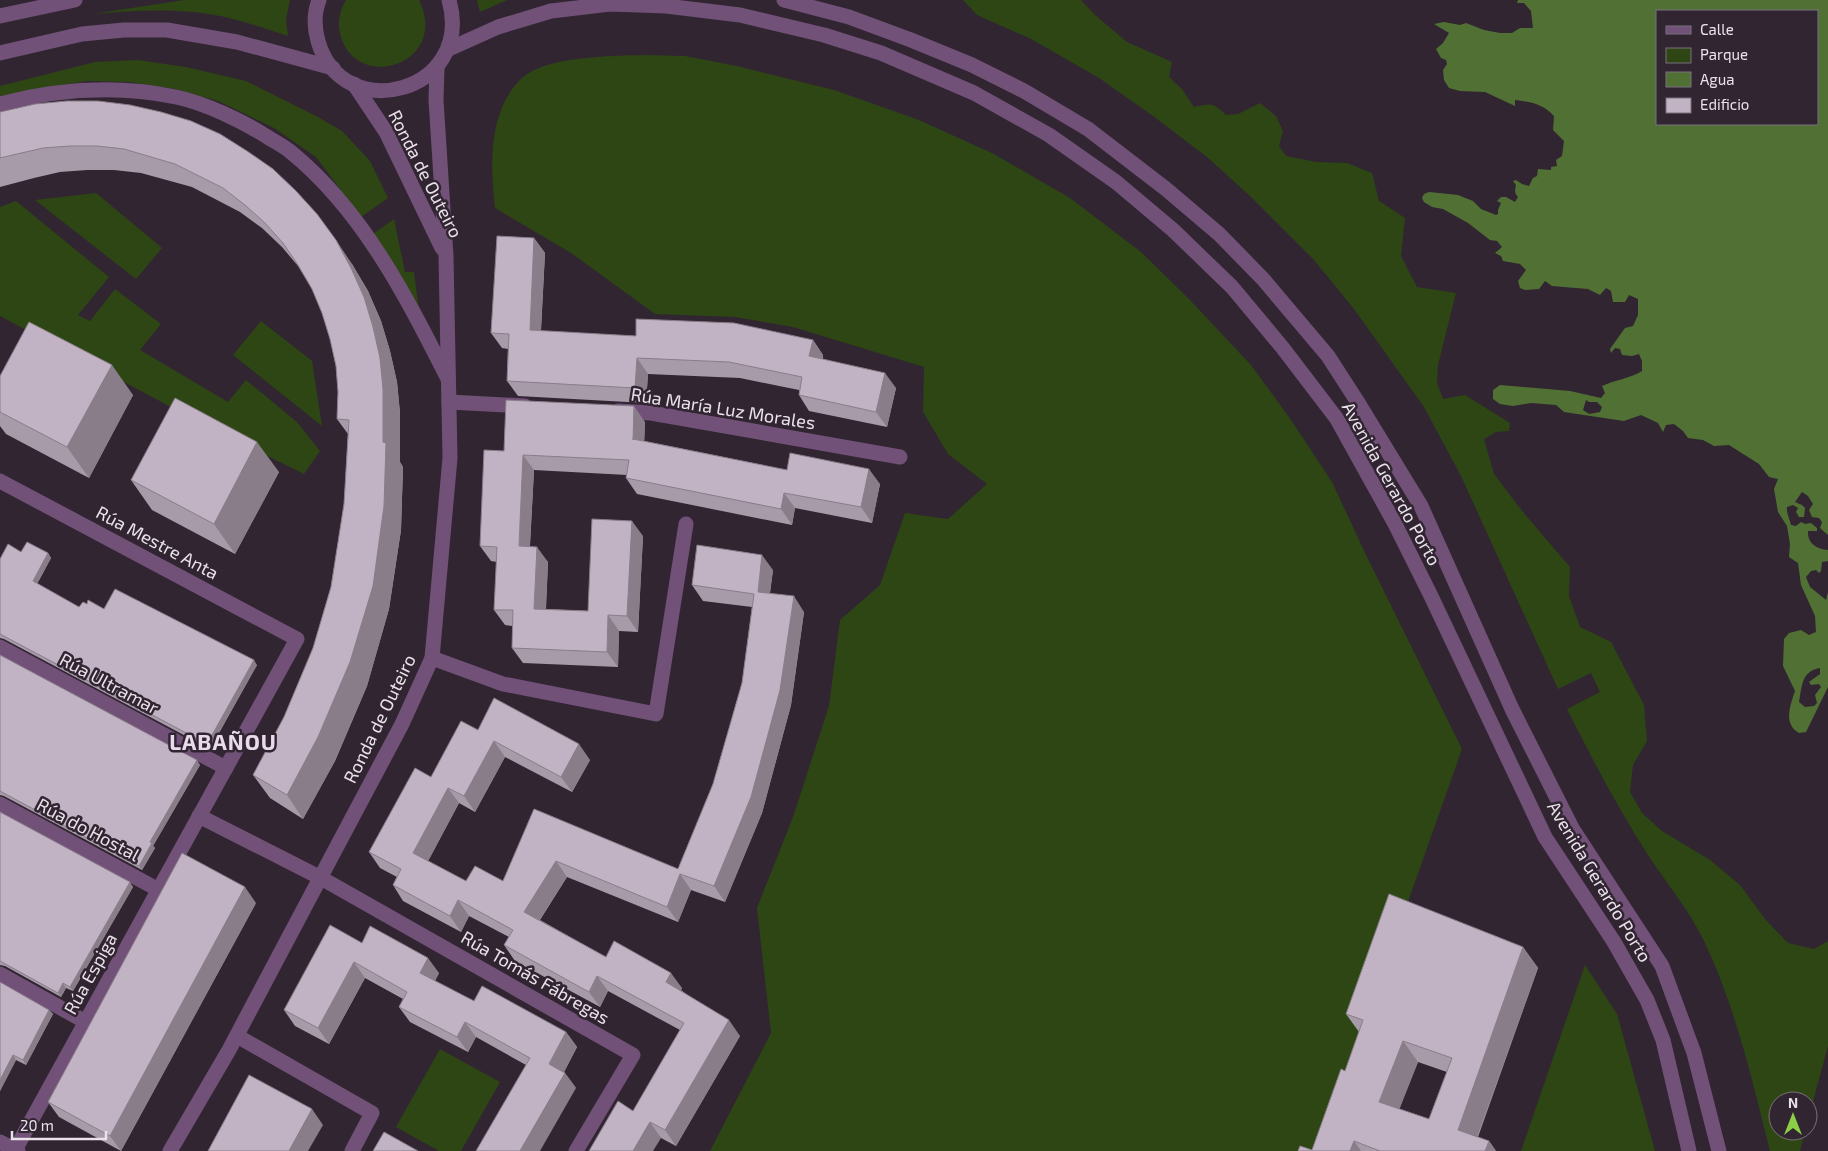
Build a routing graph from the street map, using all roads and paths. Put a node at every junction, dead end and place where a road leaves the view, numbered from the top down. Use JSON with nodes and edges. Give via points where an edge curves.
{"nodes":[{"id":1,"x":75,"y":0,"type":"edge"},
{"id":2,"x":319,"y":0,"type":"edge"},
{"id":3,"x":449,"y":0,"type":"edge"},
{"id":4,"x":784,"y":0,"type":"edge"},
{"id":5,"x":0,"y":16,"type":"edge"},
{"id":6,"x":449,"y":48,"type":"junction"},
{"id":7,"x":0,"y":53,"type":"edge"},
{"id":8,"x":437,"y":67,"type":"junction"},
{"id":9,"x":332,"y":68,"type":"junction"},
{"id":10,"x":354,"y":84,"type":"junction"},
{"id":11,"x":0,"y":104,"type":"edge"},
{"id":12,"x":446,"y":256,"type":"junction"},
{"id":13,"x":449,"y":382,"type":"junction"},
{"id":14,"x":449,"y":402,"type":"junction"},
{"id":15,"x":541,"y":407,"type":"edge"},
{"id":16,"x":601,"y":410,"type":"edge"},
{"id":17,"x":900,"y":457,"type":"dead end"},
{"id":18,"x":0,"y":481,"type":"edge"},
{"id":19,"x":686,"y":524,"type":"dead end"},
{"id":20,"x":297,"y":639,"type":"joint"},
{"id":21,"x":0,"y":646,"type":"edge"},
{"id":22,"x":432,"y":658,"type":"junction"},
{"id":23,"x":226,"y":768,"type":"junction"},
{"id":24,"x":0,"y":804,"type":"edge"},
{"id":25,"x":199,"y":816,"type":"junction"},
{"id":26,"x":321,"y":878,"type":"junction"},
{"id":27,"x":159,"y":890,"type":"junction"},
{"id":28,"x":0,"y":974,"type":"edge"},
{"id":29,"x":86,"y":1022,"type":"junction"},
{"id":30,"x":236,"y":1036,"type":"junction"},
{"id":31,"x":0,"y":1142,"type":"edge"},
{"id":32,"x":16,"y":1150,"type":"edge"},
{"id":33,"x":170,"y":1151,"type":"edge"},
{"id":34,"x":352,"y":1151,"type":"edge"},
{"id":35,"x":576,"y":1151,"type":"edge"},
{"id":36,"x":1689,"y":1151,"type":"edge"},
{"id":37,"x":1719,"y":1151,"type":"edge"}],
"edges":[{"from":1,"to":5,"type":"street"},
{"from":2,"to":9,"type":"street","via":[[315,30],[321,51]]},
{"from":3,"to":6,"type":"street","via":[[453,31]]},
{"from":4,"to":37,"type":"street","name":"Avenida Gerardo Porto","via":[[849,17],[972,65],[1088,129],[1219,234],[1263,279],[1328,356],[1421,506],[1512,708],[1572,828],[1662,966],[1694,1053]]},
{"from":6,"to":8,"type":"street"},
{"from":6,"to":36,"type":"street","name":"Avenida Gerardo Porto","via":[[498,27],[551,11],[610,4],[666,6],[740,15],[824,35],[882,53],[974,93],[1049,135],[1173,230],[1232,287],[1337,419],[1431,596],[1545,837],[1614,942],[1647,1000],[1663,1040]]},
{"from":7,"to":9,"type":"street","via":[[82,34],[168,30],[237,42]]},
{"from":8,"to":10,"type":"street","via":[[420,82],[398,90],[376,91]]},
{"from":8,"to":12,"type":"street","name":"Ronda de Outeiro","via":[[436,100]]},
{"from":9,"to":10,"type":"street"},
{"from":10,"to":12,"type":"street","name":"Ronda de Outeiro","via":[[386,132]]},
{"from":11,"to":13,"type":"street","via":[[23,97],[82,90],[130,91],[177,97],[246,123],[291,152],[328,187],[361,228],[393,275]]},
{"from":12,"to":13,"type":"street","name":"Ronda de Outeiro"},
{"from":13,"to":14,"type":"street","name":"Ronda de Outeiro"},
{"from":14,"to":15,"type":"street"},
{"from":14,"to":22,"type":"street","name":"Ronda de Outeiro","via":[[450,458]]},
{"from":16,"to":17,"type":"street","name":"Rúa María Luz Morales","via":[[651,413]]},
{"from":18,"to":20,"type":"street","name":"Rúa Mestre Anta"},
{"from":19,"to":22,"type":"street","via":[[656,714],[503,684]]},
{"from":20,"to":23,"type":"street","name":"Rúa Espiga"},
{"from":21,"to":23,"type":"street","name":"Rúa Ultramar"},
{"from":22,"to":26,"type":"street","name":"Ronda de Outeiro","via":[[402,724]]},
{"from":23,"to":25,"type":"street","name":"Rúa Espiga"},
{"from":24,"to":27,"type":"street","name":"Rúa do Hostal"},
{"from":25,"to":26,"type":"street"},
{"from":25,"to":27,"type":"street","name":"Rúa Espiga"},
{"from":26,"to":30,"type":"street","name":"Ronda de Outeiro"},
{"from":26,"to":35,"type":"street","name":"Rúa Tomás Fábregas","via":[[633,1055]]},
{"from":27,"to":29,"type":"street","name":"Rúa Espiga"},
{"from":28,"to":29,"type":"street"},
{"from":29,"to":32,"type":"street","name":"Rúa Espiga"},
{"from":30,"to":33,"type":"street","name":"Ronda de Outeiro"},
{"from":30,"to":34,"type":"street","via":[[372,1113]]},
{"from":31,"to":32,"type":"street"}]}
